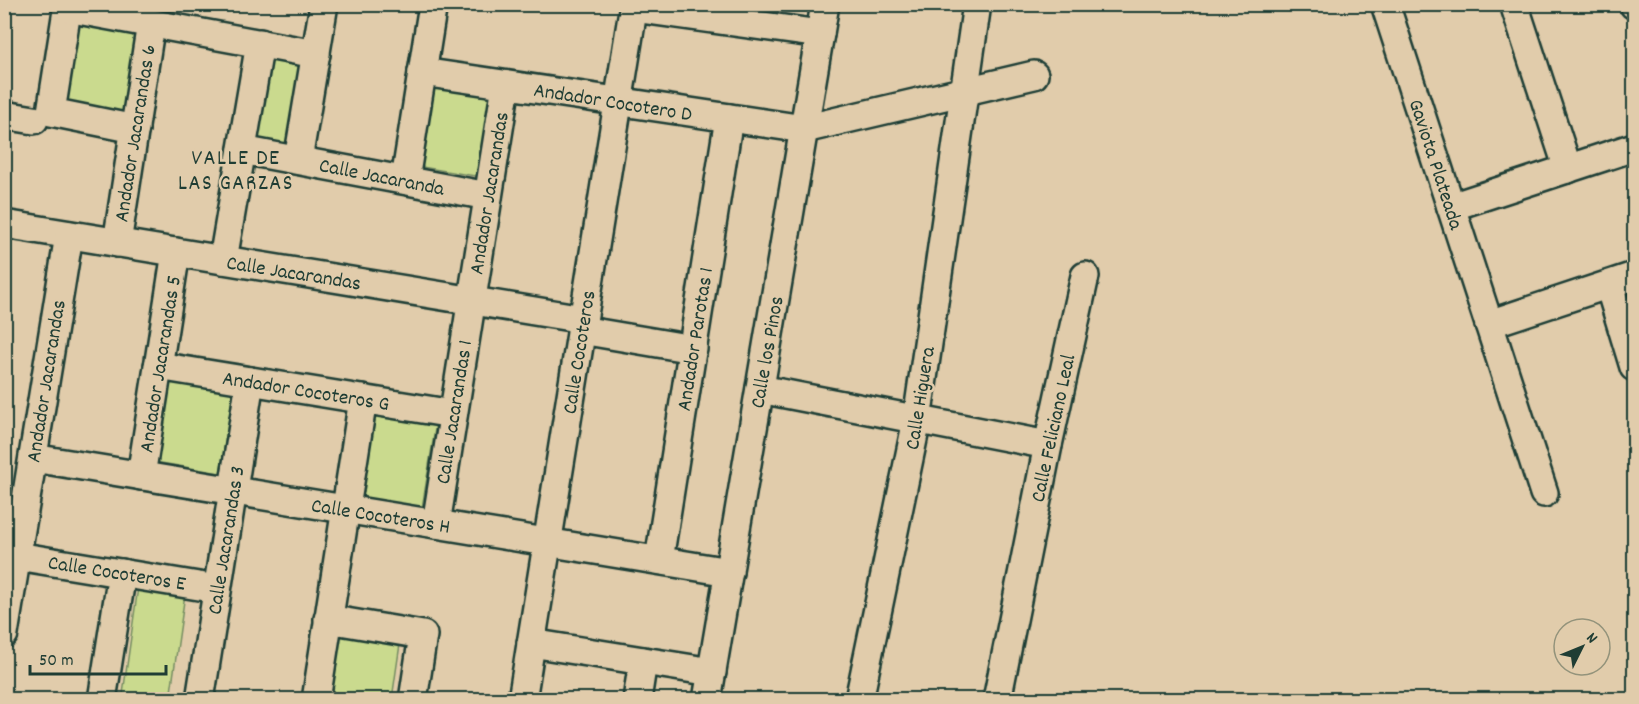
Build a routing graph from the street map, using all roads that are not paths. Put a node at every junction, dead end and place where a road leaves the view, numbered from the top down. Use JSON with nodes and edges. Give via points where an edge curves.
{"nodes":[{"id":1,"x":324,"y":4,"type":"edge"},
{"id":2,"x":433,"y":4,"type":"edge"},
{"id":3,"x":825,"y":4,"type":"edge"},
{"id":4,"x":976,"y":4,"type":"edge"},
{"id":5,"x":1385,"y":4,"type":"edge"},
{"id":6,"x":1514,"y":4,"type":"edge"},
{"id":7,"x":68,"y":6,"type":"edge"},
{"id":8,"x":634,"y":6,"type":"edge"},
{"id":9,"x":751,"y":15,"type":"edge"},
{"id":10,"x":152,"y":23,"type":"junction"},
{"id":11,"x":820,"y":34,"type":"junction"},
{"id":12,"x":260,"y":43,"type":"junction"},
{"id":13,"x":316,"y":54,"type":"junction"},
{"id":14,"x":422,"y":72,"type":"junction"},
{"id":15,"x":1034,"y":75,"type":"dead end"},
{"id":16,"x":506,"y":85,"type":"junction"},
{"id":17,"x":963,"y":93,"type":"junction"},
{"id":18,"x":618,"y":102,"type":"junction"},
{"id":19,"x":4,"y":115,"type":"edge"},
{"id":20,"x":43,"y":116,"type":"junction"},
{"id":21,"x":729,"y":118,"type":"junction"},
{"id":22,"x":135,"y":129,"type":"junction"},
{"id":23,"x":804,"y":129,"type":"junction"},
{"id":24,"x":1635,"y":147,"type":"edge"},
{"id":25,"x":242,"y":150,"type":"junction"},
{"id":26,"x":298,"y":160,"type":"junction"},
{"id":27,"x":1568,"y":169,"type":"junction"},
{"id":28,"x":405,"y":180,"type":"junction"},
{"id":29,"x":488,"y":196,"type":"junction"},
{"id":30,"x":1451,"y":207,"type":"junction"},
{"id":31,"x":4,"y":224,"type":"edge"},
{"id":32,"x":69,"y":235,"type":"junction"},
{"id":33,"x":117,"y":243,"type":"junction"},
{"id":34,"x":176,"y":252,"type":"junction"},
{"id":35,"x":223,"y":260,"type":"junction"},
{"id":36,"x":1085,"y":276,"type":"dead end"},
{"id":37,"x":1635,"y":276,"type":"edge"},
{"id":38,"x":1609,"y":285,"type":"junction"},
{"id":39,"x":471,"y":301,"type":"junction"},
{"id":40,"x":1489,"y":324,"type":"junction"},
{"id":41,"x":582,"y":325,"type":"junction"},
{"id":42,"x":693,"y":349,"type":"junction"},
{"id":43,"x":158,"y":366,"type":"junction"},
{"id":44,"x":1635,"y":367,"type":"edge"},
{"id":45,"x":250,"y":381,"type":"junction"},
{"id":46,"x":760,"y":388,"type":"junction"},
{"id":47,"x":363,"y":399,"type":"junction"},
{"id":48,"x":453,"y":414,"type":"junction"},
{"id":49,"x":917,"y":420,"type":"junction"},
{"id":50,"x":1048,"y":445,"type":"junction"},
{"id":51,"x":33,"y":458,"type":"junction"},
{"id":52,"x":141,"y":476,"type":"junction"},
{"id":53,"x":233,"y":491,"type":"junction"},
{"id":54,"x":1544,"y":493,"type":"dead end"},
{"id":55,"x":345,"y":509,"type":"junction"},
{"id":56,"x":436,"y":524,"type":"junction"},
{"id":57,"x":547,"y":542,"type":"junction"},
{"id":58,"x":17,"y":556,"type":"junction"},
{"id":59,"x":659,"y":560,"type":"junction"},
{"id":60,"x":729,"y":572,"type":"junction"},
{"id":61,"x":122,"y":573,"type":"junction"},
{"id":62,"x":218,"y":589,"type":"junction"},
{"id":63,"x":328,"y":619,"type":"junction"},
{"id":64,"x":4,"y":634,"type":"edge"},
{"id":65,"x":531,"y":643,"type":"junction"},
{"id":66,"x":643,"y":661,"type":"junction"},
{"id":67,"x":712,"y":672,"type":"junction"},
{"id":68,"x":102,"y":699,"type":"edge"},
{"id":69,"x":200,"y":699,"type":"edge"},
{"id":70,"x":315,"y":699,"type":"edge"},
{"id":71,"x":413,"y":699,"type":"edge"},
{"id":72,"x":522,"y":699,"type":"edge"},
{"id":73,"x":637,"y":699,"type":"edge"},
{"id":74,"x":707,"y":699,"type":"edge"},
{"id":75,"x":859,"y":699,"type":"edge"},
{"id":76,"x":997,"y":699,"type":"edge"}],
"edges":[{"from":1,"to":13,"type":"street"},
{"from":2,"to":14,"type":"street"},
{"from":3,"to":11,"type":"street","name":"Calle los Pinos"},
{"from":4,"to":17,"type":"street","name":"Calle Higuera"},
{"from":5,"to":30,"type":"street","name":"Gaviota Plateada"},
{"from":6,"to":27,"type":"street"},
{"from":7,"to":10,"type":"street"},
{"from":7,"to":20,"type":"street"},
{"from":8,"to":9,"type":"street"},
{"from":8,"to":18,"type":"street","name":"Calle Cocoteros"},
{"from":9,"to":11,"type":"street"},
{"from":10,"to":12,"type":"street"},
{"from":10,"to":22,"type":"street","name":"Andador Jacarandas 6"},
{"from":11,"to":23,"type":"street","name":"Calle los Pinos"},
{"from":12,"to":13,"type":"street"},
{"from":12,"to":25,"type":"street"},
{"from":13,"to":26,"type":"street"},
{"from":14,"to":16,"type":"street","name":"Andador Cocotero D"},
{"from":14,"to":28,"type":"street"},
{"from":15,"to":17,"type":"street"},
{"from":16,"to":18,"type":"street","name":"Andador Cocotero D"},
{"from":16,"to":29,"type":"street","name":"Andador Jacarandas"},
{"from":17,"to":23,"type":"street"},
{"from":17,"to":49,"type":"street","name":"Calle Higuera"},
{"from":18,"to":21,"type":"street","name":"Andador Cocotero D"},
{"from":18,"to":41,"type":"street","name":"Calle Cocoteros"},
{"from":19,"to":20,"type":"street"},
{"from":20,"to":22,"type":"street"},
{"from":21,"to":23,"type":"street","name":"Andador Cocotero D"},
{"from":21,"to":42,"type":"street","name":"Andador Parotas 1"},
{"from":22,"to":33,"type":"street","name":"Andador Jacarandas 6"},
{"from":23,"to":46,"type":"street","name":"Calle los Pinos"},
{"from":24,"to":27,"type":"street"},
{"from":25,"to":26,"type":"street","name":"Calle Jacaranda"},
{"from":25,"to":35,"type":"street"},
{"from":26,"to":28,"type":"street","name":"Calle Jacaranda"},
{"from":27,"to":30,"type":"street"},
{"from":28,"to":29,"type":"street","name":"Calle Jacaranda"},
{"from":29,"to":39,"type":"street","name":"Andador Jacarandas"},
{"from":30,"to":40,"type":"street","name":"Gaviota Plateada"},
{"from":31,"to":32,"type":"street","name":"Calle Jacarandas"},
{"from":32,"to":33,"type":"street","name":"Calle Jacarandas"},
{"from":32,"to":51,"type":"street","name":"Andador Jacarandas"},
{"from":33,"to":34,"type":"street","name":"Calle Jacarandas"},
{"from":34,"to":35,"type":"street","name":"Calle Jacarandas"},
{"from":34,"to":43,"type":"street","name":"Andador Jacarandas 5"},
{"from":35,"to":39,"type":"street","name":"Calle Jacarandas"},
{"from":36,"to":50,"type":"street","name":"Calle Feliciano Leal"},
{"from":37,"to":38,"type":"street"},
{"from":38,"to":40,"type":"street"},
{"from":38,"to":44,"type":"street"},
{"from":39,"to":41,"type":"street","name":"Calle Jacarandas"},
{"from":39,"to":48,"type":"street","name":"Calle Jacarandas 1"},
{"from":40,"to":54,"type":"street","name":"Gaviota Plateada"},
{"from":41,"to":42,"type":"street","name":"Calle Jacarandas"},
{"from":41,"to":57,"type":"street","name":"Calle Cocoteros"},
{"from":42,"to":59,"type":"street","name":"Andador Parotas 1"},
{"from":43,"to":45,"type":"street","name":"Andador Cocoteros G"},
{"from":43,"to":52,"type":"street","name":"Andador Jacarandas 5"},
{"from":45,"to":47,"type":"street","name":"Andador Cocoteros G"},
{"from":45,"to":53,"type":"street","name":"Calle Jacarandas 3"},
{"from":46,"to":49,"type":"street"},
{"from":46,"to":60,"type":"street","name":"Calle los Pinos"},
{"from":47,"to":48,"type":"street","name":"Andador Cocoteros G"},
{"from":47,"to":55,"type":"street"},
{"from":48,"to":56,"type":"street","name":"Calle Jacarandas 1"},
{"from":49,"to":50,"type":"street"},
{"from":49,"to":75,"type":"street","name":"Calle Higuera"},
{"from":50,"to":76,"type":"street","name":"Calle Feliciano Leal"},
{"from":51,"to":52,"type":"street","name":"Calle Cocoteros H"},
{"from":51,"to":58,"type":"street","name":"Andador Jacarandas"},
{"from":52,"to":53,"type":"street","name":"Calle Cocoteros H"},
{"from":53,"to":55,"type":"street","name":"Calle Cocoteros H"},
{"from":53,"to":62,"type":"street","name":"Calle Jacarandas 3"},
{"from":55,"to":56,"type":"street","name":"Calle Cocoteros H"},
{"from":55,"to":63,"type":"street"},
{"from":56,"to":57,"type":"street","name":"Calle Cocoteros H"},
{"from":57,"to":59,"type":"street","name":"Calle Cocoteros H"},
{"from":57,"to":65,"type":"street","name":"Calle Cocoteros"},
{"from":58,"to":61,"type":"street","name":"Calle Cocoteros E"},
{"from":58,"to":64,"type":"street","name":"Andador Jacarandas"},
{"from":59,"to":60,"type":"street","name":"Calle Cocoteros H"},
{"from":60,"to":67,"type":"street","name":"Calle los Pinos"},
{"from":61,"to":62,"type":"street","name":"Calle Cocoteros E"},
{"from":61,"to":68,"type":"street"},
{"from":62,"to":69,"type":"street","name":"Calle Jacarandas 3"},
{"from":63,"to":70,"type":"street"},
{"from":63,"to":71,"type":"street","via":[[423,635]]},
{"from":65,"to":66,"type":"street"},
{"from":65,"to":72,"type":"street","name":"Calle Cocoteros"},
{"from":66,"to":67,"type":"street"},
{"from":66,"to":73,"type":"street"},
{"from":67,"to":74,"type":"street","name":"Calle los Pinos"}]}
